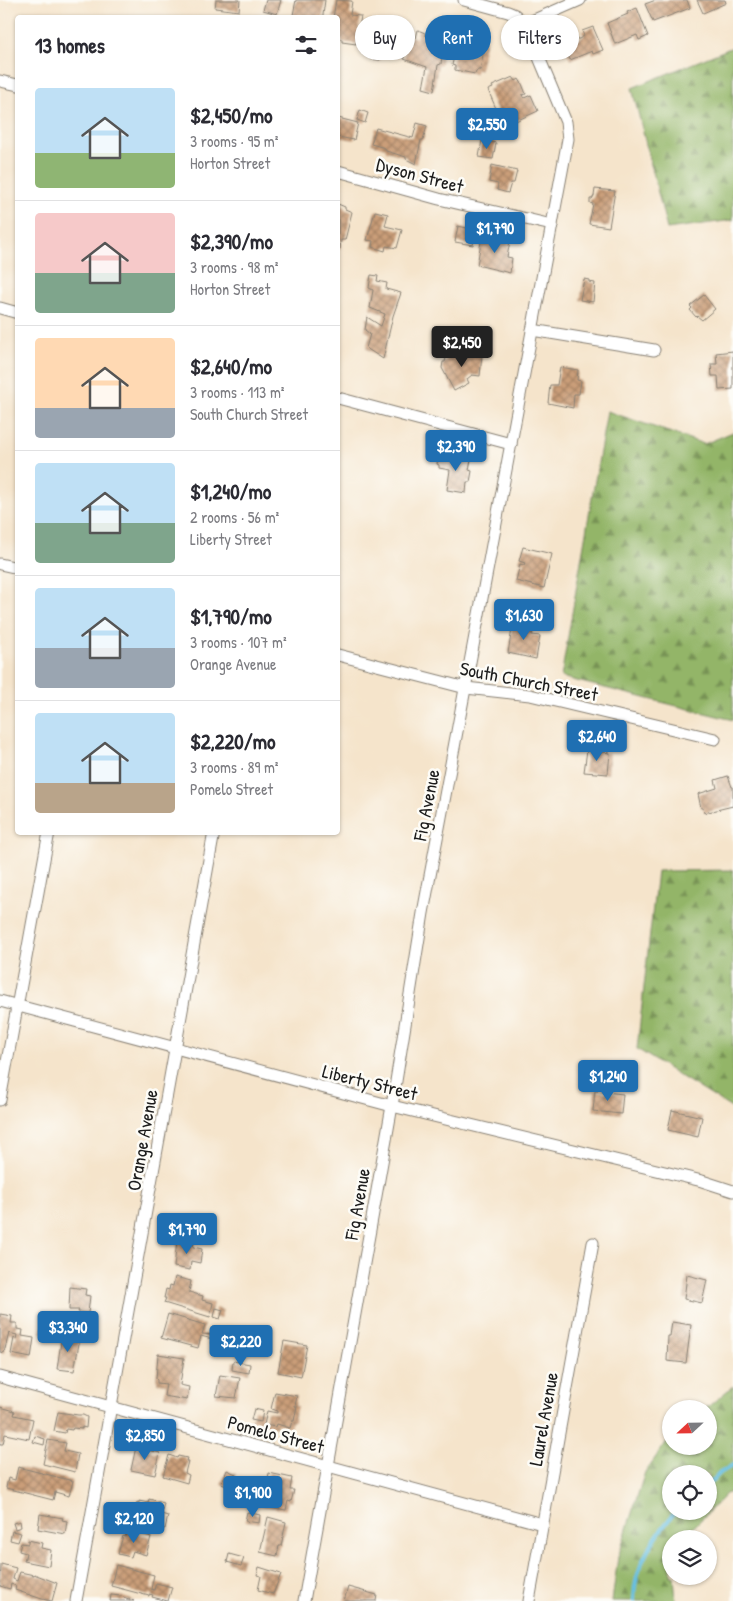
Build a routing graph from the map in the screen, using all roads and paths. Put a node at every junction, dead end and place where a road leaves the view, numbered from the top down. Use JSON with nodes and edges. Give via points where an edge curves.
{"nodes":[{"id":1,"x":464,"y":0,"type":"edge"},
{"id":2,"x":580,"y":0,"type":"edge"},
{"id":3,"x":515,"y":15,"type":"edge"},
{"id":4,"x":546,"y":15,"type":"edge"},
{"id":5,"x":540,"y":60,"type":"edge"},
{"id":6,"x":0,"y":81,"type":"edge"},
{"id":7,"x":15,"y":85,"type":"edge"},
{"id":8,"x":340,"y":172,"type":"edge"},
{"id":9,"x":552,"y":225,"type":"junction"},
{"id":10,"x":0,"y":308,"type":"edge"},
{"id":11,"x":15,"y":312,"type":"edge"},
{"id":12,"x":532,"y":330,"type":"junction"},
{"id":13,"x":654,"y":350,"type":"dead end"},
{"id":14,"x":340,"y":399,"type":"edge"},
{"id":15,"x":511,"y":444,"type":"junction"},
{"id":16,"x":0,"y":564,"type":"edge"},
{"id":17,"x":15,"y":567,"type":"edge"},
{"id":18,"x":340,"y":655,"type":"edge"},
{"id":19,"x":466,"y":688,"type":"junction"},
{"id":20,"x":714,"y":739,"type":"dead end"},
{"id":21,"x":48,"y":835,"type":"edge"},
{"id":22,"x":213,"y":835,"type":"edge"},
{"id":23,"x":0,"y":1001,"type":"edge"},
{"id":24,"x":17,"y":1006,"type":"junction"},
{"id":25,"x":176,"y":1049,"type":"junction"},
{"id":26,"x":0,"y":1100,"type":"edge"},
{"id":27,"x":392,"y":1106,"type":"junction"},
{"id":28,"x":733,"y":1191,"type":"edge"},
{"id":29,"x":593,"y":1243,"type":"dead end"},
{"id":30,"x":0,"y":1377,"type":"edge"},
{"id":31,"x":112,"y":1407,"type":"junction"},
{"id":32,"x":328,"y":1466,"type":"junction"},
{"id":33,"x":542,"y":1524,"type":"junction"},
{"id":34,"x":76,"y":1601,"type":"edge"},
{"id":35,"x":304,"y":1601,"type":"edge"},
{"id":36,"x":529,"y":1601,"type":"edge"}],
"edges":[{"from":1,"to":3,"type":"street"},
{"from":2,"to":4,"type":"street"},
{"from":5,"to":9,"type":"street","name":"Fig Avenue","via":[[568,130]]},
{"from":6,"to":7,"type":"street"},
{"from":8,"to":9,"type":"street","name":"Dyson Street"},
{"from":9,"to":12,"type":"street","name":"Fig Avenue"},
{"from":10,"to":11,"type":"street"},
{"from":12,"to":13,"type":"street"},
{"from":12,"to":15,"type":"street","name":"Fig Avenue"},
{"from":14,"to":15,"type":"street"},
{"from":15,"to":19,"type":"street","name":"Fig Avenue"},
{"from":16,"to":17,"type":"street"},
{"from":18,"to":19,"type":"street","name":"South Church Street"},
{"from":19,"to":20,"type":"street","name":"South Church Street","via":[[530,695]]},
{"from":19,"to":27,"type":"street","name":"Fig Avenue","via":[[423,913]]},
{"from":21,"to":24,"type":"street"},
{"from":22,"to":25,"type":"street","name":"Orange Avenue"},
{"from":23,"to":24,"type":"street","name":"Liberty Street"},
{"from":24,"to":25,"type":"street","name":"Liberty Street"},
{"from":24,"to":26,"type":"street"},
{"from":25,"to":27,"type":"street","name":"Liberty Street"},
{"from":25,"to":31,"type":"street","name":"Orange Avenue"},
{"from":27,"to":28,"type":"street","name":"Liberty Street"},
{"from":27,"to":32,"type":"street","name":"Fig Avenue"},
{"from":29,"to":33,"type":"street","name":"Laurel Avenue"},
{"from":30,"to":31,"type":"street","name":"Pomelo Street"},
{"from":31,"to":32,"type":"street","name":"Pomelo Street"},
{"from":31,"to":34,"type":"street","name":"Orange Avenue"},
{"from":32,"to":33,"type":"street","name":"Pomelo Street"},
{"from":32,"to":35,"type":"street","name":"Fig Avenue"},
{"from":33,"to":36,"type":"street","name":"Laurel Avenue"}]}
